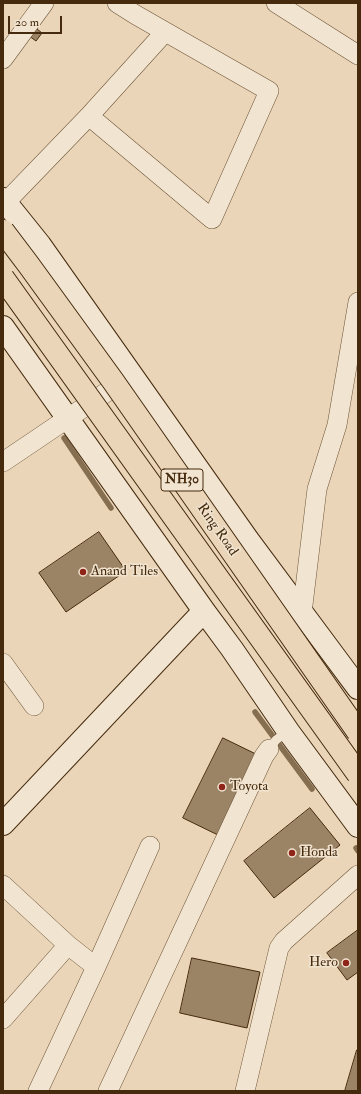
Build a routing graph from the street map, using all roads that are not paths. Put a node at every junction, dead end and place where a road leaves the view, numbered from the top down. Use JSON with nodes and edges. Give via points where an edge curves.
{"nodes":[{"id":1,"x":44,"y":3,"type":"edge"},
{"id":2,"x":117,"y":3,"type":"edge"},
{"id":3,"x":276,"y":3,"type":"edge"},
{"id":4,"x":165,"y":32,"type":"junction"},
{"id":5,"x":358,"y":55,"type":"edge"},
{"id":6,"x":3,"y":59,"type":"edge"},
{"id":7,"x":89,"y":116,"type":"junction"},
{"id":8,"x":4,"y":200,"type":"edge"},
{"id":9,"x":3,"y":231,"type":"edge"},
{"id":10,"x":3,"y":278,"type":"edge"},
{"id":11,"x":358,"y":302,"type":"edge"},
{"id":12,"x":3,"y":327,"type":"edge"},
{"id":13,"x":132,"y":375,"type":"junction"},
{"id":14,"x":68,"y":418,"type":"junction"},
{"id":15,"x":3,"y":462,"type":"edge"},
{"id":16,"x":302,"y":612,"type":"junction"},
{"id":17,"x":200,"y":616,"type":"junction"},
{"id":18,"x":3,"y":663,"type":"edge"},
{"id":19,"x":358,"y":688,"type":"edge"},
{"id":20,"x":34,"y":706,"type":"dead end"},
{"id":21,"x":358,"y":732,"type":"edge"},
{"id":22,"x":278,"y":740,"type":"junction"},
{"id":23,"x":358,"y":774,"type":"edge"},
{"id":24,"x":3,"y":824,"type":"edge"},
{"id":25,"x":358,"y":826,"type":"edge"},
{"id":26,"x":150,"y":846,"type":"dead end"},
{"id":27,"x":358,"y":875,"type":"edge"},
{"id":28,"x":3,"y":885,"type":"edge"},
{"id":29,"x":68,"y":945,"type":"junction"},
{"id":30,"x":96,"y":967,"type":"junction"},
{"id":31,"x":3,"y":1019,"type":"edge"},
{"id":32,"x":38,"y":1091,"type":"edge"},
{"id":33,"x":108,"y":1091,"type":"edge"},
{"id":34,"x":245,"y":1091,"type":"edge"}],
"edges":[{"from":1,"to":6,"type":"street"},
{"from":2,"to":4,"type":"street"},
{"from":3,"to":5,"type":"street"},
{"from":4,"to":7,"type":"street"},
{"from":4,"to":7,"type":"street","via":[[269,91],[212,218]]},
{"from":7,"to":8,"type":"street"},
{"from":8,"to":13,"type":"street","via":[[40,245]]},
{"from":9,"to":21,"type":"highway","name":"Ring Road","number":"NH30","bridge":true,"via":[[113,381]]},
{"from":10,"to":23,"type":"highway","name":"Ring Road","number":"NH30","bridge":true},
{"from":11,"to":16,"type":"street","via":[[337,425],[317,489]]},
{"from":12,"to":14,"type":"street"},
{"from":13,"to":14,"type":"street"},
{"from":13,"to":16,"type":"street"},
{"from":14,"to":15,"type":"street"},
{"from":14,"to":17,"type":"street"},
{"from":16,"to":19,"type":"street"},
{"from":17,"to":22,"type":"street","via":[[232,649]]},
{"from":17,"to":24,"type":"street"},
{"from":18,"to":20,"type":"street"},
{"from":22,"to":25,"type":"street"},
{"from":22,"to":33,"type":"street","via":[[264,756]]},
{"from":26,"to":30,"type":"street"},
{"from":27,"to":34,"type":"street","via":[[279,948]]},
{"from":28,"to":29,"type":"street"},
{"from":29,"to":30,"type":"street"},
{"from":29,"to":31,"type":"street"},
{"from":30,"to":32,"type":"street"}]}
